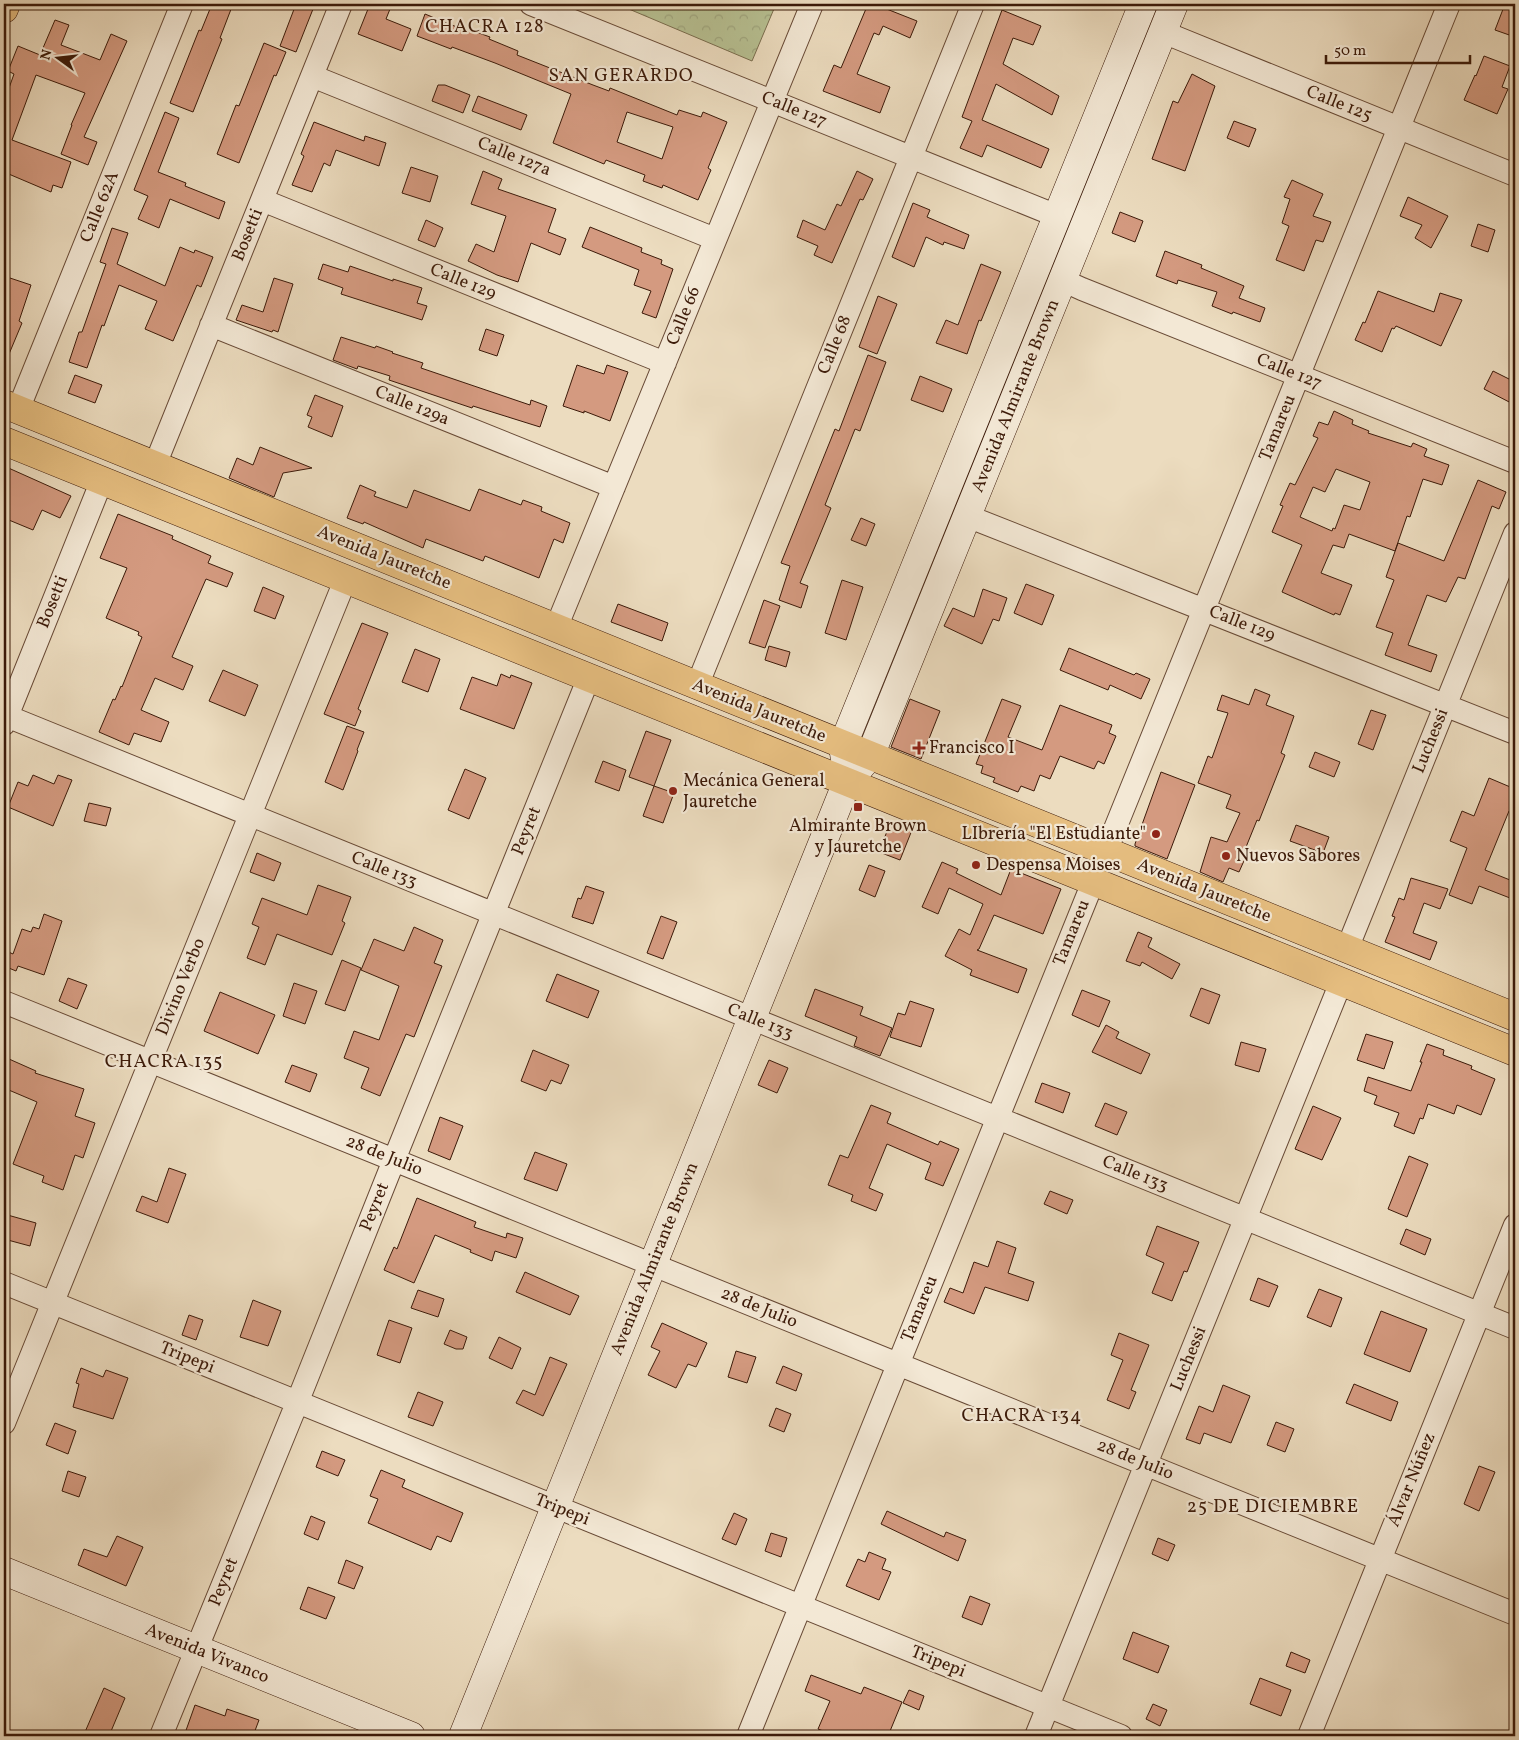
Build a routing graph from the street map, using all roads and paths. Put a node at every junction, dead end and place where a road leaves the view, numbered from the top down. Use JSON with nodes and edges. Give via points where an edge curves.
{"nodes":[{"id":1,"x":6,"y":4,"type":"edge"},
{"id":2,"x":182,"y":4,"type":"edge"},
{"id":3,"x":341,"y":4,"type":"edge"},
{"id":4,"x":531,"y":4,"type":"edge"},
{"id":5,"x":812,"y":4,"type":"edge"},
{"id":6,"x":973,"y":4,"type":"edge"},
{"id":7,"x":1143,"y":4,"type":"edge"},
{"id":8,"x":1174,"y":4,"type":"edge"},
{"id":9,"x":1449,"y":4,"type":"edge"},
{"id":10,"x":4,"y":9,"type":"edge"},
{"id":11,"x":1163,"y":32,"type":"junction"},
{"id":12,"x":312,"y":76,"type":"junction"},
{"id":13,"x":772,"y":101,"type":"junction"},
{"id":14,"x":1399,"y":128,"type":"junction"},
{"id":15,"x":911,"y":157,"type":"junction"},
{"id":16,"x":1515,"y":175,"type":"edge"},
{"id":17,"x":262,"y":200,"type":"junction"},
{"id":18,"x":1057,"y":216,"type":"junction"},
{"id":19,"x":715,"y":239,"type":"junction"},
{"id":20,"x":1062,"y":280,"type":"junction"},
{"id":21,"x":211,"y":325,"type":"junction"},
{"id":22,"x":665,"y":363,"type":"junction"},
{"id":23,"x":1299,"y":376,"type":"junction"},
{"id":24,"x":11,"y":407,"type":"edge"},
{"id":25,"x":4,"y":441,"type":"edge"},
{"id":26,"x":1515,"y":462,"type":"edge"},
{"id":27,"x":155,"y":466,"type":"junction"},
{"id":28,"x":102,"y":480,"type":"junction"},
{"id":29,"x":614,"y":487,"type":"junction"},
{"id":30,"x":967,"y":516,"type":"junction"},
{"id":31,"x":1515,"y":533,"type":"edge"},
{"id":32,"x":346,"y":578,"type":"junction"},
{"id":33,"x":1204,"y":609,"type":"junction"},
{"id":34,"x":556,"y":628,"type":"junction"},
{"id":35,"x":589,"y":677,"type":"junction"},
{"id":36,"x":698,"y":686,"type":"junction"},
{"id":37,"x":1446,"y":705,"type":"junction"},
{"id":38,"x":5,"y":719,"type":"edge"},
{"id":39,"x":1515,"y":733,"type":"edge"},
{"id":40,"x":843,"y":744,"type":"junction"},
{"id":41,"x":870,"y":756,"type":"junction"},
{"id":42,"x":848,"y":782,"type":"junction"},
{"id":43,"x":250,"y":815,"type":"junction"},
{"id":44,"x":1106,"y":851,"type":"junction"},
{"id":45,"x":1093,"y":882,"type":"junction"},
{"id":46,"x":494,"y":914,"type":"junction"},
{"id":47,"x":1347,"y":949,"type":"junction"},
{"id":48,"x":1341,"y":982,"type":"junction"},
{"id":49,"x":4,"y":1002,"type":"edge"},
{"id":50,"x":1515,"y":1017,"type":"edge"},
{"id":51,"x":752,"y":1019,"type":"junction"},
{"id":52,"x":1515,"y":1052,"type":"edge"},
{"id":53,"x":150,"y":1061,"type":"junction"},
{"id":54,"x":998,"y":1118,"type":"junction"},
{"id":55,"x":394,"y":1160,"type":"junction"},
{"id":56,"x":1246,"y":1219,"type":"junction"},
{"id":57,"x":1515,"y":1225,"type":"edge"},
{"id":58,"x":653,"y":1265,"type":"junction"},
{"id":59,"x":4,"y":1283,"type":"edge"},
{"id":60,"x":52,"y":1303,"type":"junction"},
{"id":61,"x":1480,"y":1314,"type":"junction"},
{"id":62,"x":1515,"y":1328,"type":"edge"},
{"id":63,"x":897,"y":1364,"type":"junction"},
{"id":64,"x":298,"y":1403,"type":"junction"},
{"id":65,"x":4,"y":1423,"type":"edge"},
{"id":66,"x":1146,"y":1465,"type":"junction"},
{"id":67,"x":555,"y":1507,"type":"junction"},
{"id":68,"x":1380,"y":1560,"type":"junction"},
{"id":69,"x":4,"y":1571,"type":"edge"},
{"id":70,"x":801,"y":1607,"type":"junction"},
{"id":71,"x":1515,"y":1614,"type":"edge"},
{"id":72,"x":196,"y":1649,"type":"junction"},
{"id":73,"x":1048,"y":1707,"type":"junction"},
{"id":74,"x":161,"y":1736,"type":"edge"},
{"id":75,"x":411,"y":1736,"type":"edge"},
{"id":76,"x":463,"y":1736,"type":"edge"},
{"id":77,"x":748,"y":1736,"type":"edge"},
{"id":78,"x":1036,"y":1736,"type":"edge"},
{"id":79,"x":1121,"y":1736,"type":"edge"},
{"id":80,"x":1309,"y":1736,"type":"edge"}],
"edges":[{"from":1,"to":10,"type":"main road"},
{"from":2,"to":24,"type":"street","name":"Calle 62A"},
{"from":3,"to":12,"type":"street","name":"Bosetti"},
{"from":4,"to":13,"type":"street","name":"Calle 127"},
{"from":5,"to":13,"type":"street","name":"Calle 66"},
{"from":6,"to":15,"type":"street","name":"Calle 68"},
{"from":7,"to":18,"type":"main road","name":"Avenida Almirante Brown"},
{"from":8,"to":11,"type":"main road","name":"Avenida Almirante Brown"},
{"from":9,"to":14,"type":"street","name":"Tamareu"},
{"from":11,"to":14,"type":"street","name":"Calle 125"},
{"from":11,"to":20,"type":"main road","name":"Avenida Almirante Brown"},
{"from":12,"to":17,"type":"street","name":"Bosetti"},
{"from":12,"to":19,"type":"street","name":"Calle 127a"},
{"from":13,"to":15,"type":"street","name":"Calle 127"},
{"from":13,"to":19,"type":"street","name":"Calle 66"},
{"from":14,"to":16,"type":"street","name":"Calle 125"},
{"from":14,"to":23,"type":"street","name":"Tamareu"},
{"from":15,"to":18,"type":"street","name":"Calle 127"},
{"from":15,"to":36,"type":"street","name":"Calle 68"},
{"from":17,"to":21,"type":"street","name":"Bosetti"},
{"from":17,"to":22,"type":"street","name":"Calle 129"},
{"from":18,"to":40,"type":"main road","name":"Avenida Almirante Brown"},
{"from":19,"to":22,"type":"street","name":"Calle 66"},
{"from":20,"to":23,"type":"street","name":"Calle 127"},
{"from":20,"to":30,"type":"main road","name":"Avenida Almirante Brown"},
{"from":21,"to":27,"type":"street","name":"Bosetti"},
{"from":21,"to":29,"type":"street","name":"Calle 129a"},
{"from":22,"to":29,"type":"street","name":"Calle 66"},
{"from":23,"to":26,"type":"street","name":"Calle 127"},
{"from":23,"to":33,"type":"street","name":"Tamareu"},
{"from":24,"to":27,"type":"main road","name":"Avenida Jauretche"},
{"from":25,"to":28,"type":"main road","name":"Avenida Jauretche"},
{"from":27,"to":34,"type":"main road","name":"Avenida Jauretche"},
{"from":28,"to":32,"type":"main road","name":"Avenida Jauretche"},
{"from":28,"to":38,"type":"street","name":"Bosetti"},
{"from":29,"to":34,"type":"street","name":"Calle 66"},
{"from":30,"to":33,"type":"street","name":"Calle 129"},
{"from":30,"to":41,"type":"main road","name":"Avenida Almirante Brown"},
{"from":31,"to":37,"type":"street","name":"Luchessi"},
{"from":32,"to":35,"type":"main road","name":"Avenida Jauretche"},
{"from":32,"to":43,"type":"street","name":"Divino Verbo"},
{"from":33,"to":37,"type":"street","name":"Calle 129"},
{"from":33,"to":44,"type":"street","name":"Tamareu"},
{"from":34,"to":36,"type":"main road","name":"Avenida Jauretche"},
{"from":35,"to":42,"type":"main road","name":"Avenida Jauretche"},
{"from":35,"to":46,"type":"street","name":"Peyret"},
{"from":36,"to":40,"type":"main road","name":"Avenida Jauretche"},
{"from":37,"to":39,"type":"street","name":"Calle 129"},
{"from":37,"to":47,"type":"street","name":"Luchessi"},
{"from":38,"to":43,"type":"street","name":"Calle 133"},
{"from":40,"to":41,"type":"main road","name":"Avenida Jauretche"},
{"from":40,"to":42,"type":"main road","name":"Avenida Almirante Brown"},
{"from":41,"to":42,"type":"main road","name":"Avenida Almirante Brown"},
{"from":41,"to":44,"type":"main road","name":"Avenida Jauretche"},
{"from":42,"to":45,"type":"main road","name":"Avenida Jauretche"},
{"from":42,"to":51,"type":"main road","name":"Avenida Almirante Brown"},
{"from":43,"to":46,"type":"street","name":"Calle 133"},
{"from":43,"to":53,"type":"street","name":"Divino Verbo"},
{"from":44,"to":47,"type":"main road","name":"Avenida Jauretche"},
{"from":45,"to":48,"type":"main road","name":"Avenida Jauretche"},
{"from":45,"to":54,"type":"street","name":"Tamareu"},
{"from":46,"to":51,"type":"street","name":"Calle 133"},
{"from":46,"to":55,"type":"street","name":"Peyret"},
{"from":47,"to":50,"type":"main road","name":"Avenida Jauretche"},
{"from":48,"to":52,"type":"main road","name":"Avenida Jauretche"},
{"from":48,"to":56,"type":"street","name":"Luchessi"},
{"from":49,"to":53,"type":"street","name":"28 de Julio"},
{"from":51,"to":54,"type":"street","name":"Calle 133"},
{"from":51,"to":58,"type":"main road","name":"Avenida Almirante Brown"},
{"from":53,"to":55,"type":"street","name":"28 de Julio"},
{"from":53,"to":60,"type":"street","name":"Divino Verbo"},
{"from":54,"to":56,"type":"street","name":"Calle 133"},
{"from":54,"to":63,"type":"street","name":"Tamareu"},
{"from":55,"to":58,"type":"street","name":"28 de Julio"},
{"from":55,"to":64,"type":"street","name":"Peyret"},
{"from":56,"to":61,"type":"street","name":"Calle 133"},
{"from":56,"to":66,"type":"street","name":"Luchessi"},
{"from":57,"to":61,"type":"street","name":"Álvar Núñez"},
{"from":58,"to":63,"type":"street","name":"28 de Julio"},
{"from":58,"to":67,"type":"main road","name":"Avenida Almirante Brown"},
{"from":59,"to":60,"type":"street","name":"Tripepi"},
{"from":60,"to":64,"type":"street","name":"Tripepi"},
{"from":60,"to":65,"type":"street","name":"Divino Verbo"},
{"from":61,"to":62,"type":"street","name":"Calle 133"},
{"from":61,"to":68,"type":"street","name":"Álvar Núñez"},
{"from":63,"to":66,"type":"street","name":"28 de Julio"},
{"from":63,"to":70,"type":"street","name":"Tamareu"},
{"from":64,"to":67,"type":"street","name":"Tripepi"},
{"from":64,"to":72,"type":"street","name":"Peyret"},
{"from":66,"to":68,"type":"street","name":"28 de Julio"},
{"from":66,"to":73,"type":"street","name":"Luchessi"},
{"from":67,"to":70,"type":"street","name":"Tripepi"},
{"from":67,"to":76,"type":"main road","name":"Avenida Almirante Brown"},
{"from":68,"to":71,"type":"street","name":"28 de Julio"},
{"from":68,"to":80,"type":"street","name":"Álvar Núñez"},
{"from":69,"to":72,"type":"main road","name":"Avenida Vivanco"},
{"from":70,"to":73,"type":"street","name":"Tripepi"},
{"from":70,"to":77,"type":"street","name":"Tamareu"},
{"from":72,"to":74,"type":"street","name":"Peyret"},
{"from":72,"to":75,"type":"main road","name":"Avenida Vivanco"},
{"from":73,"to":78,"type":"street","name":"Luchessi"},
{"from":73,"to":79,"type":"street","name":"Tripepi"}]}
